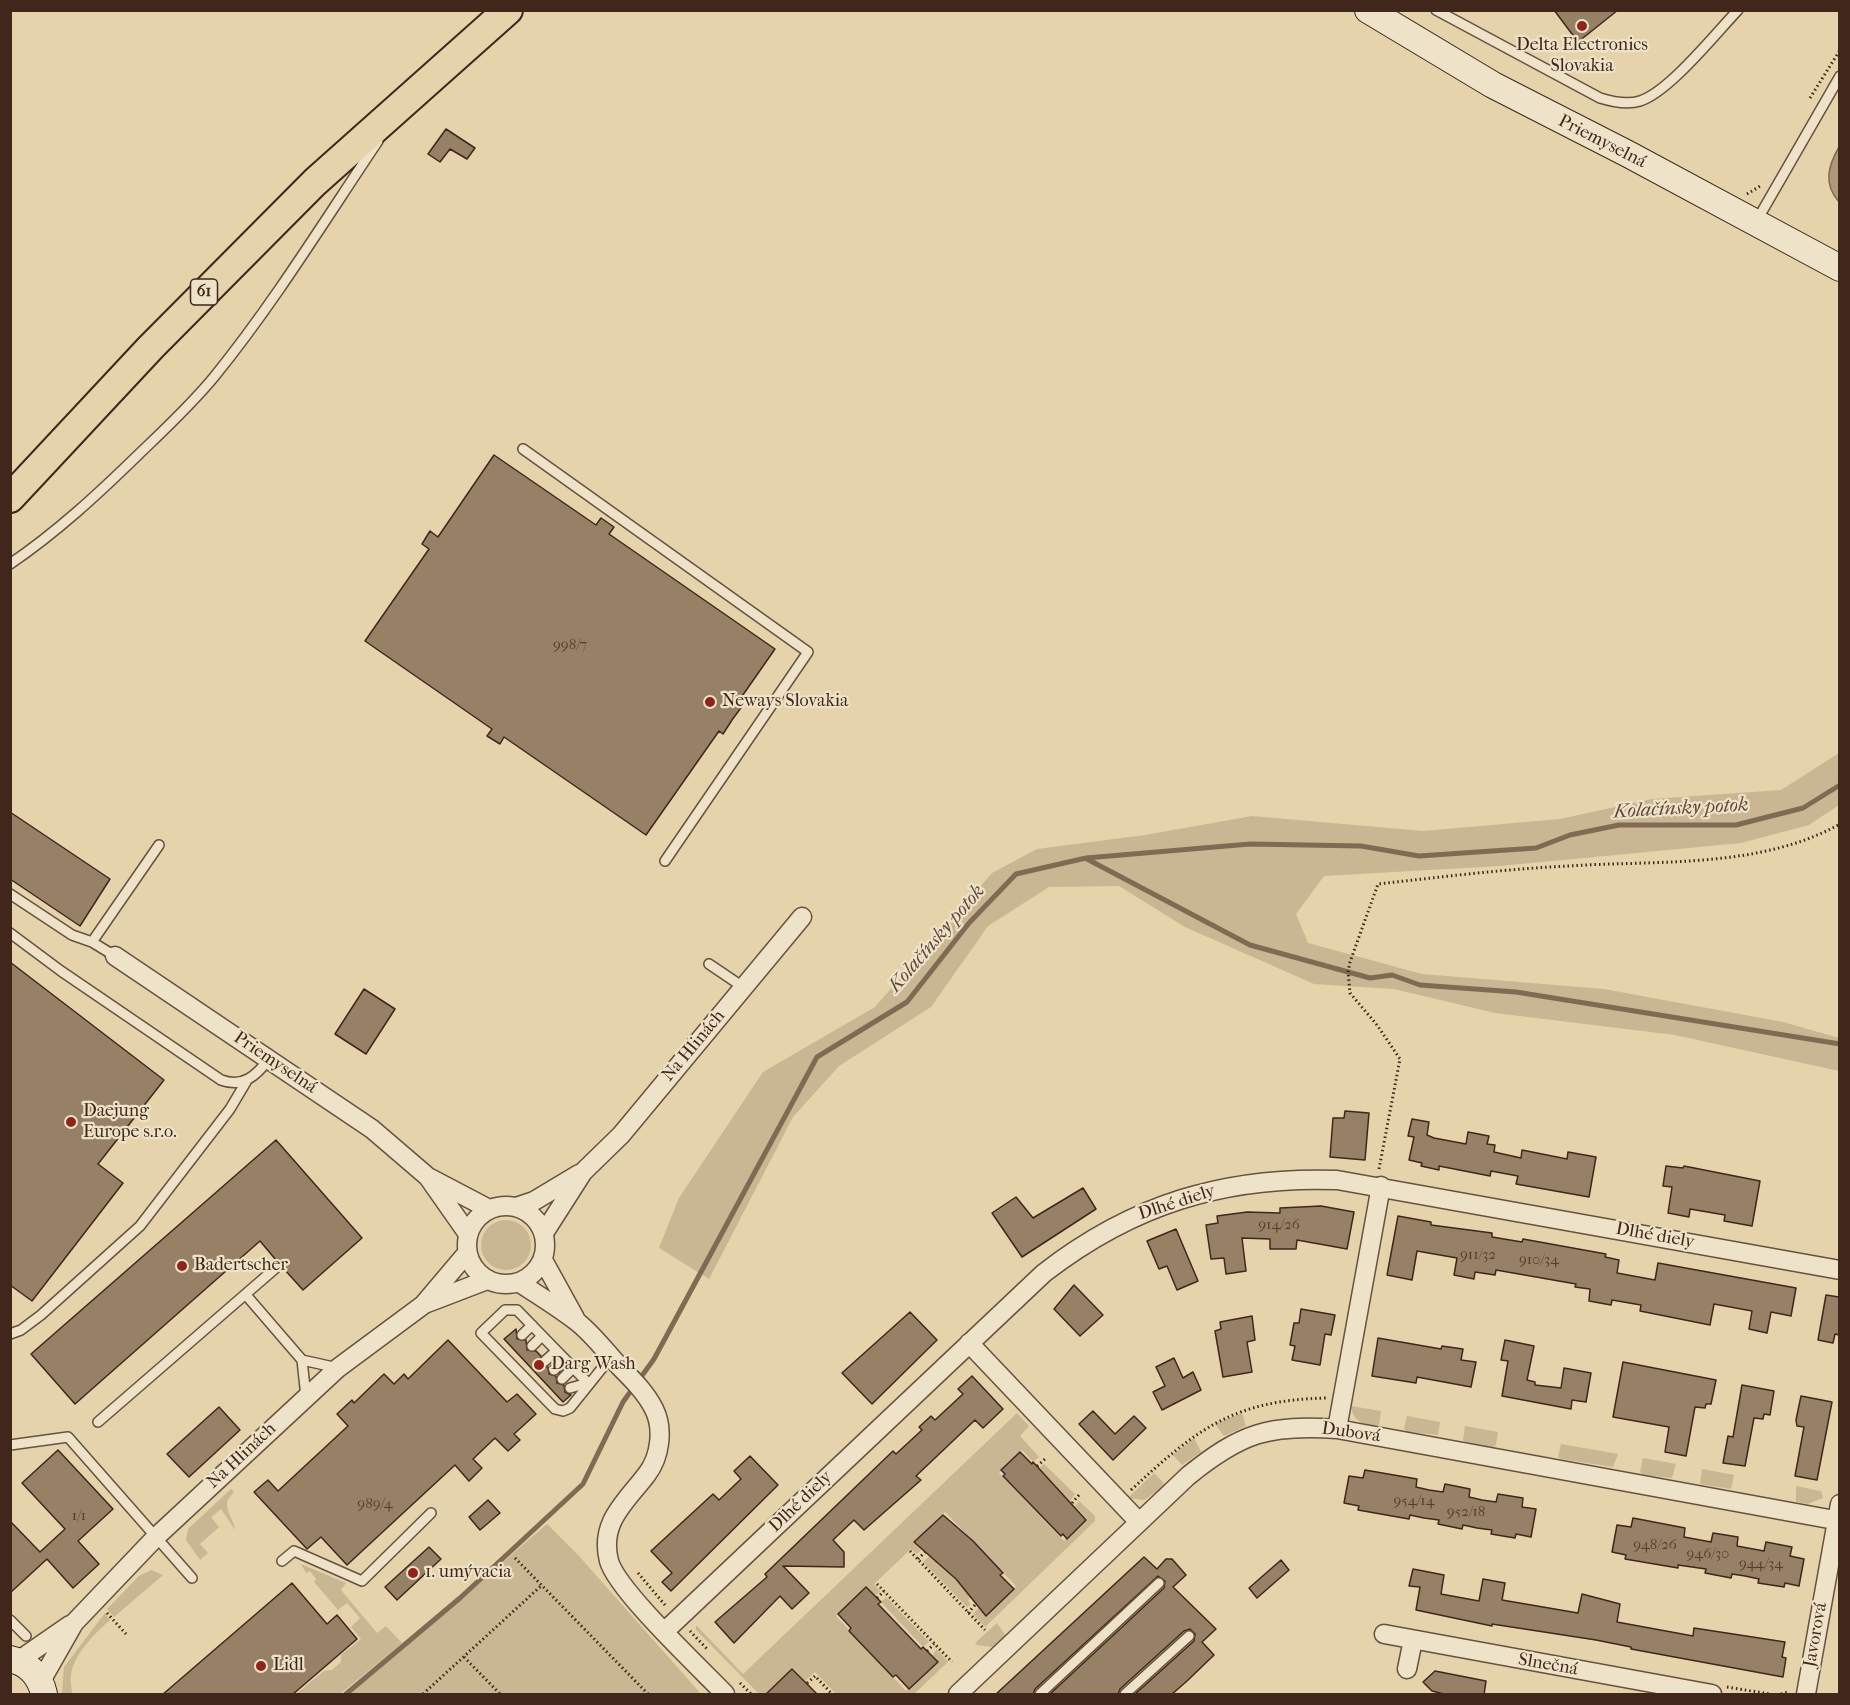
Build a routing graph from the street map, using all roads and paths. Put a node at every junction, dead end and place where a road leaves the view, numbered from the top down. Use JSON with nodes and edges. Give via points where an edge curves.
{"nodes":[{"id":1,"x":508,"y":10,"type":"edge"},
{"id":2,"x":1368,"y":10,"type":"edge"},
{"id":3,"x":1436,"y":10,"type":"edge"},
{"id":4,"x":1738,"y":10,"type":"edge"},
{"id":5,"x":1839,"y":50,"type":"edge"},
{"id":6,"x":1839,"y":76,"type":"edge"},
{"id":7,"x":408,"y":97,"type":"junction"},
{"id":8,"x":1809,"y":101,"type":"dead end"},
{"id":9,"x":1767,"y":178,"type":"dead end"},
{"id":10,"x":1729,"y":208,"type":"junction"},
{"id":11,"x":1756,"y":222,"type":"junction"},
{"id":12,"x":1839,"y":268,"type":"edge"},
{"id":13,"x":524,"y":449,"type":"dead end"},
{"id":14,"x":10,"y":498,"type":"edge"},
{"id":15,"x":10,"y":564,"type":"edge"},
{"id":16,"x":1839,"y":824,"type":"edge"},
{"id":17,"x":159,"y":845,"type":"dead end"},
{"id":18,"x":665,"y":861,"type":"dead end"},
{"id":19,"x":10,"y":894,"type":"edge"},
{"id":20,"x":802,"y":916,"type":"dead end"},
{"id":21,"x":10,"y":933,"type":"edge"},
{"id":22,"x":92,"y":942,"type":"junction"},
{"id":23,"x":115,"y":956,"type":"joint"},
{"id":24,"x":710,"y":964,"type":"dead end"},
{"id":25,"x":743,"y":987,"type":"junction"},
{"id":26,"x":269,"y":1059,"type":"junction"},
{"id":27,"x":246,"y":1082,"type":"junction"},
{"id":28,"x":584,"y":1172,"type":"junction"},
{"id":29,"x":429,"y":1177,"type":"junction"},
{"id":30,"x":1378,"y":1185,"type":"junction"},
{"id":31,"x":516,"y":1207,"type":"junction"},
{"id":32,"x":489,"y":1209,"type":"junction"},
{"id":33,"x":544,"y":1233,"type":"junction"},
{"id":34,"x":468,"y":1234,"type":"junction"},
{"id":35,"x":467,"y":1253,"type":"junction"},
{"id":36,"x":543,"y":1260,"type":"junction"},
{"id":37,"x":278,"y":1266,"type":"dead end"},
{"id":38,"x":1839,"y":1270,"type":"edge"},
{"id":39,"x":487,"y":1280,"type":"junction"},
{"id":40,"x":519,"y":1282,"type":"junction"},
{"id":41,"x":246,"y":1294,"type":"junction"},
{"id":42,"x":423,"y":1305,"type":"junction"},
{"id":43,"x":578,"y":1322,"type":"junction"},
{"id":44,"x":532,"y":1325,"type":"junction"},
{"id":45,"x":10,"y":1334,"type":"edge"},
{"id":46,"x":522,"y":1335,"type":"dead end"},
{"id":47,"x":542,"y":1336,"type":"junction"},
{"id":48,"x":969,"y":1343,"type":"junction"},
{"id":49,"x":510,"y":1345,"type":"dead end"},
{"id":50,"x":532,"y":1346,"type":"dead end"},
{"id":51,"x":556,"y":1351,"type":"junction"},
{"id":52,"x":501,"y":1354,"type":"junction"},
{"id":53,"x":521,"y":1357,"type":"dead end"},
{"id":54,"x":611,"y":1357,"type":"junction"},
{"id":55,"x":565,"y":1359,"type":"junction"},
{"id":56,"x":302,"y":1360,"type":"junction"},
{"id":57,"x":545,"y":1361,"type":"dead end"},
{"id":58,"x":512,"y":1365,"type":"junction"},
{"id":59,"x":338,"y":1368,"type":"junction"},
{"id":60,"x":573,"y":1368,"type":"junction"},
{"id":61,"x":554,"y":1370,"type":"dead end"},
{"id":62,"x":534,"y":1371,"type":"dead end"},
{"id":63,"x":526,"y":1379,"type":"junction"},
{"id":64,"x":562,"y":1379,"type":"dead end"},
{"id":65,"x":543,"y":1380,"type":"dead end"},
{"id":66,"x":588,"y":1383,"type":"junction"},
{"id":67,"x":535,"y":1388,"type":"junction"},
{"id":68,"x":570,"y":1388,"type":"dead end"},
{"id":69,"x":551,"y":1390,"type":"dead end"},
{"id":70,"x":306,"y":1397,"type":"junction"},
{"id":71,"x":543,"y":1397,"type":"junction"},
{"id":72,"x":559,"y":1398,"type":"dead end"},
{"id":73,"x":551,"y":1405,"type":"junction"},
{"id":74,"x":98,"y":1422,"type":"dead end"},
{"id":75,"x":1337,"y":1429,"type":"junction"},
{"id":76,"x":10,"y":1445,"type":"edge"},
{"id":77,"x":1045,"y":1459,"type":"dead end"},
{"id":78,"x":1037,"y":1466,"type":"dead end"},
{"id":79,"x":1079,"y":1495,"type":"dead end"},
{"id":80,"x":1072,"y":1503,"type":"dead end"},
{"id":81,"x":431,"y":1513,"type":"dead end"},
{"id":82,"x":1838,"y":1515,"type":"edge"},
{"id":83,"x":1139,"y":1522,"type":"junction"},
{"id":84,"x":156,"y":1537,"type":"junction"},
{"id":85,"x":910,"y":1551,"type":"dead end"},
{"id":86,"x":925,"y":1552,"type":"dead end"},
{"id":87,"x":515,"y":1558,"type":"dead end"},
{"id":88,"x":918,"y":1559,"type":"junction"},
{"id":89,"x":282,"y":1561,"type":"dead end"},
{"id":90,"x":630,"y":1564,"type":"dead end"},
{"id":91,"x":192,"y":1578,"type":"dead end"},
{"id":92,"x":1159,"y":1583,"type":"dead end"},
{"id":93,"x":877,"y":1584,"type":"dead end"},
{"id":94,"x":542,"y":1585,"type":"junction"},
{"id":95,"x":884,"y":1592,"type":"junction"},
{"id":96,"x":877,"y":1598,"type":"dead end"},
{"id":97,"x":975,"y":1605,"type":"dead end"},
{"id":98,"x":668,"y":1609,"type":"dead end"},
{"id":99,"x":968,"y":1613,"type":"junction"},
{"id":100,"x":109,"y":1614,"type":"dead end"},
{"id":101,"x":10,"y":1620,"type":"edge"},
{"id":102,"x":74,"y":1623,"type":"junction"},
{"id":103,"x":985,"y":1630,"type":"dead end"},
{"id":104,"x":665,"y":1631,"type":"junction"},
{"id":105,"x":126,"y":1634,"type":"dead end"},
{"id":106,"x":1384,"y":1634,"type":"dead end"},
{"id":107,"x":26,"y":1636,"type":"dead end"},
{"id":108,"x":1189,"y":1636,"type":"dead end"},
{"id":109,"x":1413,"y":1640,"type":"junction"},
{"id":110,"x":934,"y":1644,"type":"junction"},
{"id":111,"x":927,"y":1651,"type":"dead end"},
{"id":112,"x":464,"y":1657,"type":"junction"},
{"id":113,"x":14,"y":1660,"type":"edge"},
{"id":114,"x":952,"y":1662,"type":"dead end"},
{"id":115,"x":1407,"y":1669,"type":"dead end"},
{"id":116,"x":807,"y":1683,"type":"dead end"},
{"id":117,"x":42,"y":1688,"type":"edge"},
{"id":118,"x":423,"y":1695,"type":"edge"},
{"id":119,"x":500,"y":1695,"type":"edge"},
{"id":120,"x":648,"y":1695,"type":"edge"},
{"id":121,"x":725,"y":1695,"type":"edge"},
{"id":122,"x":832,"y":1695,"type":"edge"},
{"id":123,"x":958,"y":1695,"type":"edge"},
{"id":124,"x":1040,"y":1695,"type":"edge"},
{"id":125,"x":1125,"y":1695,"type":"edge"},
{"id":126,"x":1712,"y":1695,"type":"edge"},
{"id":127,"x":1806,"y":1695,"type":"edge"}],
"edges":[{"from":1,"to":7,"type":"main road","number":"61"},
{"from":2,"to":10,"type":"street","name":"Priemyselná","via":[[1492,86]]},
{"from":3,"to":4,"type":"lane","via":[[1599,98],[1629,103],[1650,96],[1671,80]]},
{"from":5,"to":8,"type":"path"},
{"from":6,"to":11,"type":"lane"},
{"from":7,"to":14,"type":"main road","number":"61","via":[[231,264]]},
{"from":7,"to":15,"type":"lane","via":[[213,378],[105,487],[41,543]]},
{"from":9,"to":10,"type":"path","via":[[1752,192],[1736,195]]},
{"from":10,"to":11,"type":"street","name":"Priemyselná"},
{"from":11,"to":12,"type":"street","name":"Priemyselná"},
{"from":13,"to":18,"type":"lane","via":[[808,652]]},
{"from":16,"to":30,"type":"path","via":[[1787,848],[1739,856],[1566,866],[1378,884],[1348,972],[1350,993],[1400,1059]]},
{"from":17,"to":22,"type":"lane"},
{"from":19,"to":22,"type":"lane","via":[[72,935]]},
{"from":20,"to":25,"type":"street","name":"Na Hlinách"},
{"from":21,"to":27,"type":"lane","via":[[211,1074],[233,1085]]},
{"from":22,"to":23,"type":"lane"},
{"from":23,"to":26,"type":"street","name":"Priemyselná"},
{"from":24,"to":25,"type":"lane"},
{"from":25,"to":28,"type":"street","name":"Na Hlinách","via":[[621,1135]]},
{"from":26,"to":27,"type":"lane"},
{"from":26,"to":29,"type":"street","name":"Priemyselná","via":[[372,1129]]},
{"from":27,"to":45,"type":"lane","via":[[230,1109],[140,1226],[40,1315]]},
{"from":28,"to":31,"type":"street","name":"Na Hlinách"},
{"from":28,"to":33,"type":"street","name":"Na Hlinách"},
{"from":29,"to":32,"type":"street","name":"Priemyselná"},
{"from":29,"to":34,"type":"street","name":"Priemyselná"},
{"from":30,"to":38,"type":"street","name":"Dlhé diely"},
{"from":30,"to":48,"type":"street","name":"Dlhé diely","via":[[1313,1179],[1262,1181],[1210,1190],[1142,1213],[1064,1257]]},
{"from":30,"to":75,"type":"street"},
{"from":31,"to":32,"type":"street"},
{"from":31,"to":33,"type":"street","via":[[538,1221]]},
{"from":32,"to":34,"type":"street","via":[[472,1224]]},
{"from":33,"to":36,"type":"street"},
{"from":34,"to":35,"type":"street"},
{"from":35,"to":39,"type":"street","via":[[478,1273]]},
{"from":35,"to":42,"type":"street","name":"Na Hlinách"},
{"from":36,"to":40,"type":"street"},
{"from":36,"to":43,"type":"street"},
{"from":37,"to":41,"type":"lane"},
{"from":39,"to":40,"type":"street","via":[[508,1285]]},
{"from":39,"to":42,"type":"street","name":"Na Hlinách"},
{"from":40,"to":43,"type":"street"},
{"from":41,"to":56,"type":"lane"},
{"from":41,"to":74,"type":"lane"},
{"from":42,"to":59,"type":"street","name":"Na Hlinách"},
{"from":43,"to":54,"type":"street"},
{"from":44,"to":46,"type":"lane"},
{"from":44,"to":47,"type":"lane"},
{"from":44,"to":52,"type":"lane","via":[[517,1310],[505,1310],[481,1333]]},
{"from":47,"to":50,"type":"lane"},
{"from":47,"to":51,"type":"lane"},
{"from":48,"to":83,"type":"street"},
{"from":48,"to":104,"type":"street","name":"Dlhé diely"},
{"from":49,"to":52,"type":"lane"},
{"from":51,"to":55,"type":"lane"},
{"from":51,"to":57,"type":"lane"},
{"from":52,"to":58,"type":"lane"},
{"from":53,"to":58,"type":"lane"},
{"from":54,"to":66,"type":"lane"},
{"from":54,"to":104,"type":"street","via":[[656,1411],[660,1434],[648,1473],[609,1526],[609,1562],[618,1578]]},
{"from":55,"to":60,"type":"lane"},
{"from":55,"to":61,"type":"lane"},
{"from":56,"to":59,"type":"lane"},
{"from":56,"to":70,"type":"lane"},
{"from":58,"to":63,"type":"lane"},
{"from":59,"to":70,"type":"street","name":"Na Hlinách"},
{"from":60,"to":64,"type":"lane"},
{"from":60,"to":66,"type":"lane"},
{"from":62,"to":63,"type":"lane"},
{"from":63,"to":67,"type":"lane"},
{"from":65,"to":67,"type":"lane"},
{"from":66,"to":68,"type":"lane"},
{"from":66,"to":73,"type":"lane","via":[[570,1408],[562,1411]]},
{"from":67,"to":71,"type":"lane"},
{"from":69,"to":71,"type":"lane"},
{"from":70,"to":84,"type":"street","name":"Na Hlinách"},
{"from":71,"to":73,"type":"lane"},
{"from":72,"to":73,"type":"lane"},
{"from":75,"to":82,"type":"street","name":"Dubová"},
{"from":75,"to":83,"type":"street","name":"Dubová","via":[[1295,1426],[1252,1435],[1218,1452]]},
{"from":76,"to":84,"type":"lane","via":[[68,1437]]},
{"from":77,"to":78,"type":"path"},
{"from":79,"to":80,"type":"path"},
{"from":81,"to":89,"type":"lane","via":[[362,1581],[294,1551]]},
{"from":82,"to":127,"type":"street","name":"Javorová"},
{"from":83,"to":123,"type":"street","name":"Dubová"},
{"from":84,"to":91,"type":"lane"},
{"from":84,"to":102,"type":"street","name":"Na Hlinách"},
{"from":85,"to":88,"type":"path"},
{"from":86,"to":88,"type":"path"},
{"from":87,"to":94,"type":"path"},
{"from":88,"to":99,"type":"path"},
{"from":90,"to":98,"type":"path"},
{"from":92,"to":124,"type":"lane"},
{"from":93,"to":95,"type":"path"},
{"from":94,"to":112,"type":"path"},
{"from":94,"to":120,"type":"path"},
{"from":95,"to":96,"type":"path"},
{"from":95,"to":110,"type":"path"},
{"from":97,"to":99,"type":"path"},
{"from":99,"to":103,"type":"path"},
{"from":100,"to":105,"type":"path"},
{"from":101,"to":107,"type":"lane"},
{"from":102,"to":113,"type":"street","name":"Na Hlinách"},
{"from":102,"to":117,"type":"street","name":"Na Hlinách"},
{"from":104,"to":121,"type":"street"},
{"from":106,"to":109,"type":"street","name":"Slnečná"},
{"from":108,"to":125,"type":"lane"},
{"from":109,"to":115,"type":"street"},
{"from":109,"to":126,"type":"street","name":"Slnečná"},
{"from":110,"to":111,"type":"path"},
{"from":110,"to":114,"type":"path"},
{"from":112,"to":118,"type":"path"},
{"from":112,"to":119,"type":"path"},
{"from":113,"to":117,"type":"street","via":[[27,1665]]},
{"from":116,"to":122,"type":"path","via":[[815,1676]]}]}
